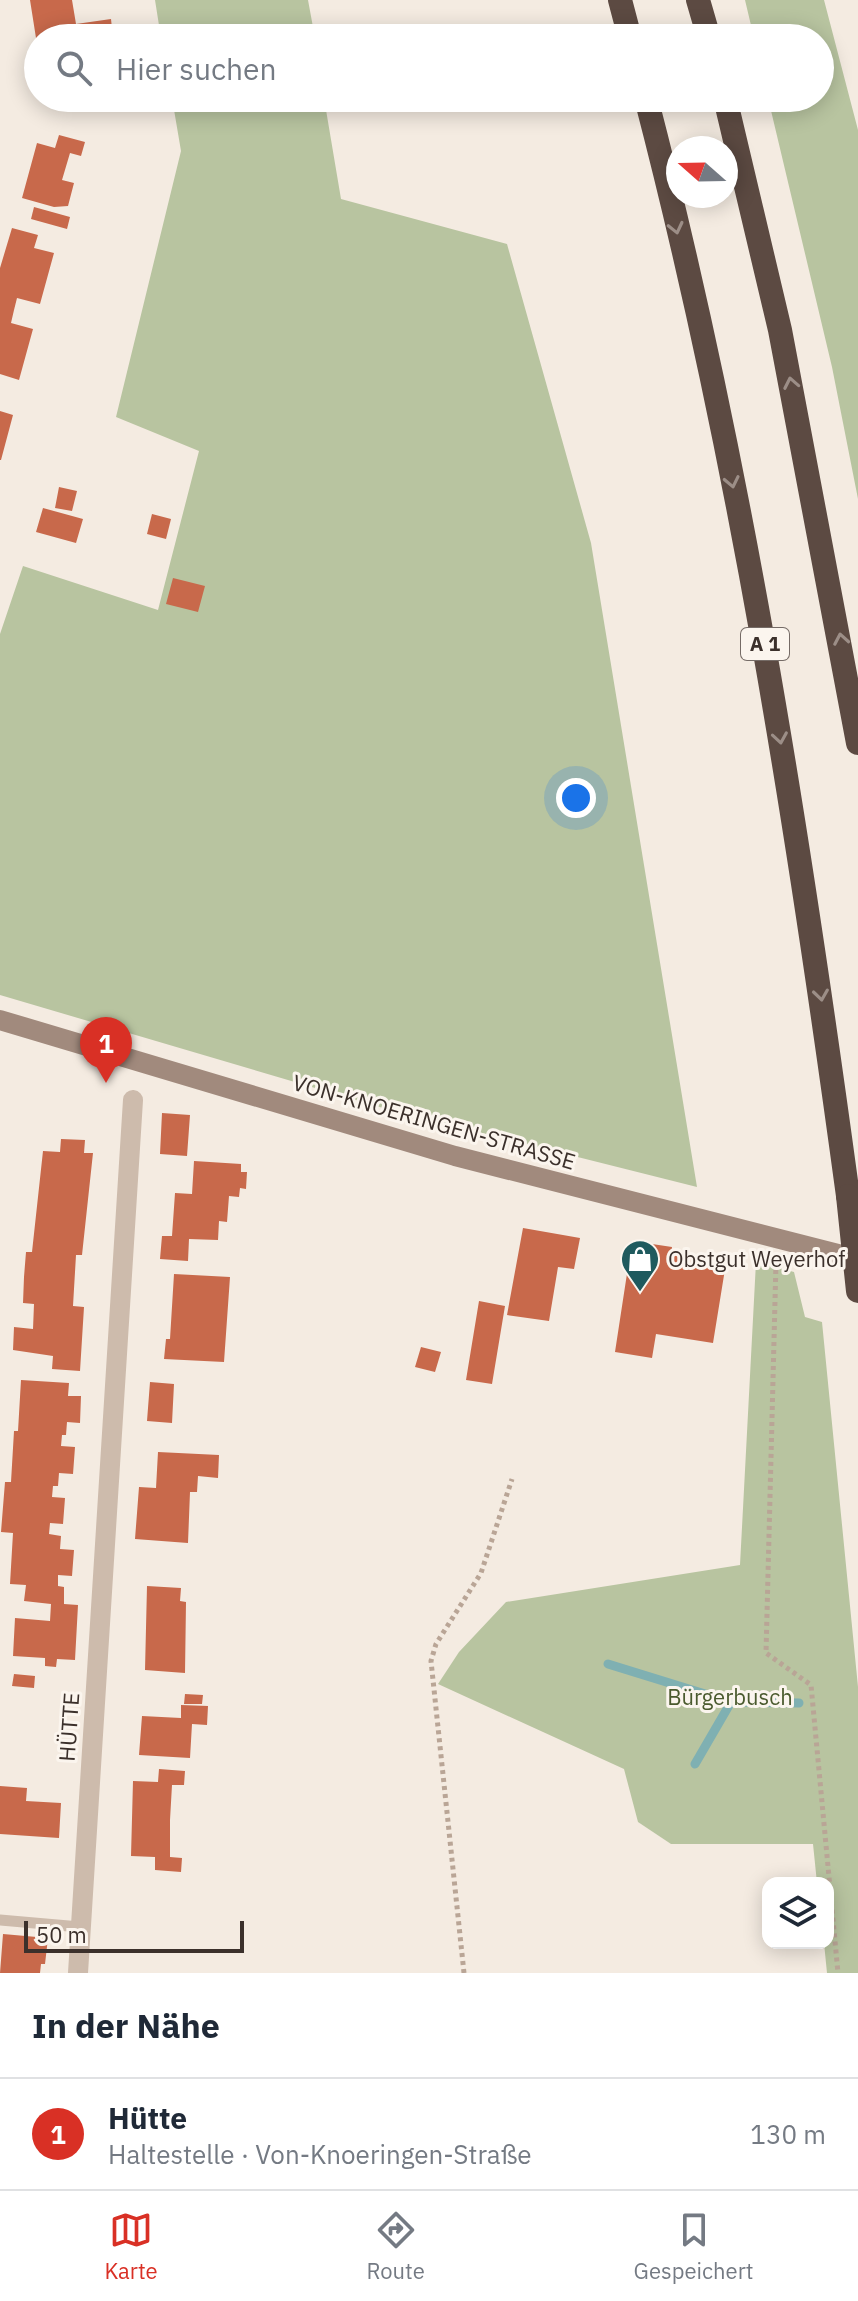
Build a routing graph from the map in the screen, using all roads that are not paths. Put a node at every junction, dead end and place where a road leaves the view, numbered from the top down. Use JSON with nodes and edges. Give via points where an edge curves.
{"nodes":[{"id":1,"x":620,"y":0,"type":"edge"},
{"id":2,"x":698,"y":0,"type":"edge"},
{"id":3,"x":626,"y":24,"type":"edge"},
{"id":4,"x":705,"y":24,"type":"edge"},
{"id":5,"x":649,"y":112,"type":"edge"},
{"id":6,"x":728,"y":112,"type":"edge"},
{"id":7,"x":858,"y":743,"type":"edge"},
{"id":8,"x":0,"y":1020,"type":"edge"},
{"id":9,"x":133,"y":1100,"type":"dead end"},
{"id":10,"x":858,"y":1259,"type":"edge"},
{"id":11,"x":858,"y":1291,"type":"edge"},
{"id":12,"x":0,"y":1920,"type":"edge"},
{"id":13,"x":80,"y":1927,"type":"junction"},
{"id":14,"x":78,"y":1973,"type":"edge"}],
"edges":[{"from":1,"to":3,"type":"highway"},
{"from":2,"to":4,"type":"highway"},
{"from":5,"to":11,"type":"highway","number":"A 1","one_way":true,"bridge":true,"via":[[765,641],[813,941]]},
{"from":7,"to":6,"type":"highway","one_way":true,"via":[[780,330]]},
{"from":8,"to":10,"type":"main road","name":"VON-KNOERINGEN-STRASSE","via":[[455,1156]]},
{"from":9,"to":13,"type":"street","name":"HÜTTE"},
{"from":12,"to":13,"type":"lane"},
{"from":13,"to":14,"type":"street","name":"HÜTTE"}]}
